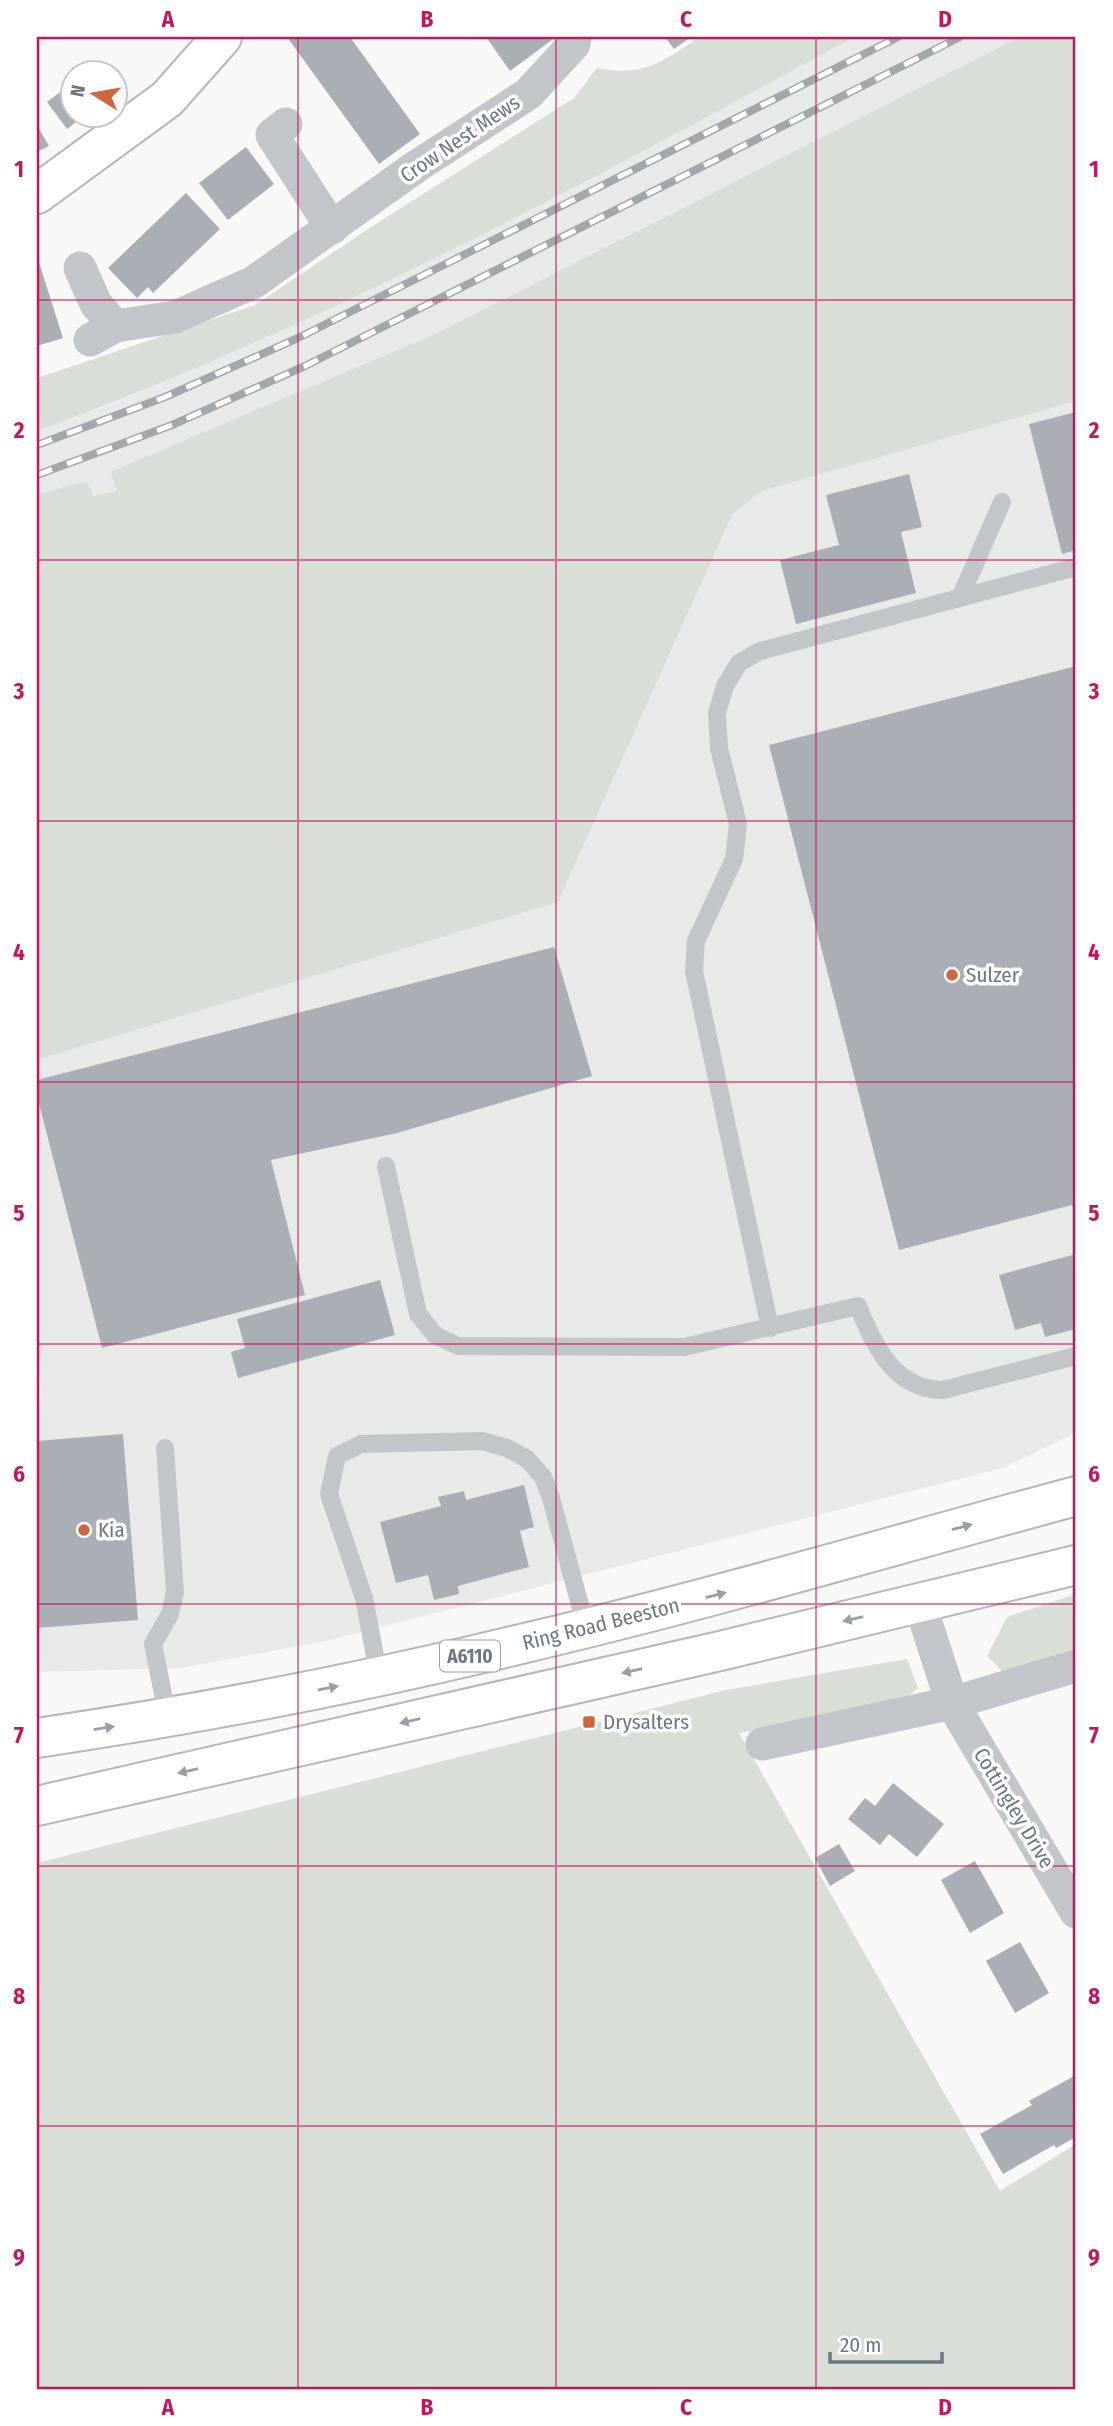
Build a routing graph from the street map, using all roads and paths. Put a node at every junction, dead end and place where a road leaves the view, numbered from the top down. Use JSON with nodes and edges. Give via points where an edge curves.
{"nodes":[{"id":1,"x":222,"y":37,"type":"edge"},
{"id":2,"x":575,"y":37,"type":"edge"},
{"id":3,"x":286,"y":124,"type":"dead end"},
{"id":4,"x":37,"y":194,"type":"edge"},
{"id":5,"x":332,"y":228,"type":"junction"},
{"id":6,"x":80,"y":268,"type":"dead end"},
{"id":7,"x":1002,"y":502,"type":"dead end"},
{"id":8,"x":1076,"y":567,"type":"edge"},
{"id":9,"x":960,"y":598,"type":"junction"},
{"id":10,"x":386,"y":1166,"type":"dead end"},
{"id":11,"x":770,"y":1328,"type":"junction"},
{"id":12,"x":1076,"y":1356,"type":"edge"},
{"id":13,"x":165,"y":1448,"type":"dead end"},
{"id":14,"x":1076,"y":1496,"type":"edge"},
{"id":15,"x":1076,"y":1565,"type":"edge"},
{"id":16,"x":920,"y":1604,"type":"junction"},
{"id":17,"x":586,"y":1627,"type":"junction"},
{"id":18,"x":1076,"y":1666,"type":"edge"},
{"id":19,"x":379,"y":1677,"type":"junction"},
{"id":20,"x":951,"y":1703,"type":"junction"},
{"id":21,"x":168,"y":1719,"type":"junction"},
{"id":22,"x":37,"y":1738,"type":"edge"},
{"id":23,"x":762,"y":1744,"type":"dead end"},
{"id":24,"x":37,"y":1806,"type":"edge"},
{"id":25,"x":1076,"y":1912,"type":"edge"}],
"edges":[{"from":1,"to":4,"type":"main road","via":[[167,99]]},
{"from":2,"to":5,"type":"street","name":"Crow Nest Mews","via":[[574,44],[528,94]]},
{"from":3,"to":5,"type":"street","via":[[272,135]]},
{"from":5,"to":6,"type":"street","name":"Crow Nest Mews","via":[[254,282],[175,317],[103,333]]},
{"from":7,"to":9,"type":"lane"},
{"from":8,"to":9,"type":"lane"},
{"from":9,"to":11,"type":"lane","via":[[760,651],[739,663],[725,686],[717,713],[719,748],[738,824],[734,859],[696,941],[694,971]]},
{"from":10,"to":11,"type":"lane","via":[[418,1314],[435,1335],[458,1346],[684,1347]]},
{"from":11,"to":12,"type":"lane","via":[[858,1306],[884,1359],[924,1390],[943,1390]]},
{"from":13,"to":21,"type":"lane","via":[[175,1592],[170,1614],[152,1644]]},
{"from":17,"to":14,"type":"main road","name":"Ring Road Beeston","number":"A6110","one_way":true},
{"from":15,"to":16,"type":"main road","number":"A6110"},
{"from":16,"to":20,"type":"street","name":"Cottingley Drive"},
{"from":16,"to":24,"type":"main road","number":"A6110","one_way":true},
{"from":17,"to":19,"type":"main road","name":"Ring Road Beeston","number":"A6110"},
{"from":17,"to":19,"type":"lane","via":[[551,1498],[543,1477],[527,1459],[482,1441],[361,1444],[337,1456],[329,1494],[364,1598]]},
{"from":18,"to":20,"type":"street"},
{"from":21,"to":19,"type":"main road","name":"Ring Road Beeston","number":"A6110","one_way":true},
{"from":20,"to":23,"type":"street"},
{"from":20,"to":25,"type":"street","name":"Cottingley Drive"},
{"from":22,"to":21,"type":"main road","name":"Ring Road Beeston","number":"A6110","one_way":true}]}
